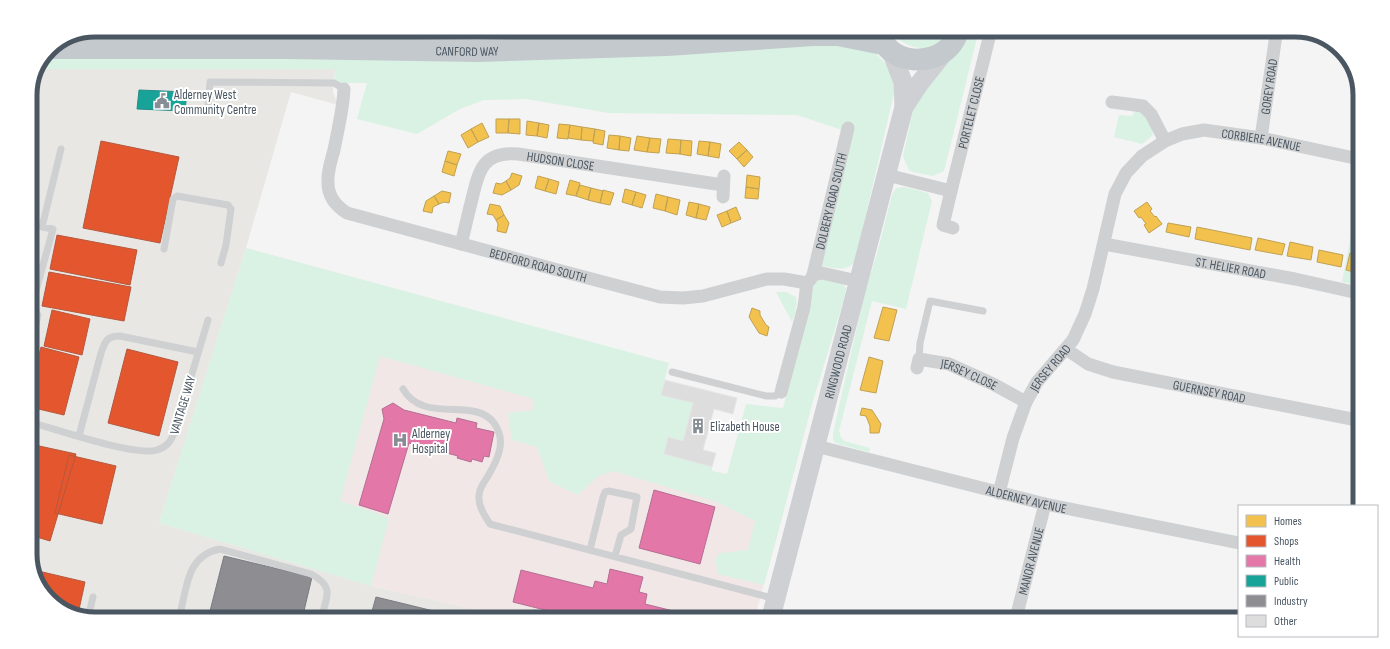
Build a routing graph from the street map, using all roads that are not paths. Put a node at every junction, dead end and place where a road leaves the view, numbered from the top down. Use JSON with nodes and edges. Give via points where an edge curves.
{"nodes":[{"id":1,"x":784,"y":37,"type":"edge"},
{"id":2,"x":850,"y":37,"type":"edge"},
{"id":3,"x":989,"y":37,"type":"edge"},
{"id":4,"x":1276,"y":37,"type":"edge"},
{"id":5,"x":952,"y":41,"type":"edge"},
{"id":6,"x":884,"y":43,"type":"edge"},
{"id":7,"x":62,"y":48,"type":"edge"},
{"id":8,"x":344,"y":89,"type":"joint"},
{"id":9,"x":1112,"y":102,"type":"dead end"},
{"id":10,"x":904,"y":107,"type":"junction"},
{"id":11,"x":208,"y":108,"type":"dead end"},
{"id":12,"x":848,"y":128,"type":"dead end"},
{"id":13,"x":1261,"y":138,"type":"junction"},
{"id":14,"x":1164,"y":142,"type":"junction"},
{"id":15,"x":61,"y":149,"type":"dead end"},
{"id":16,"x":1353,"y":158,"type":"edge"},
{"id":17,"x":886,"y":175,"type":"junction"},
{"id":18,"x":723,"y":186,"type":"dead end"},
{"id":19,"x":951,"y":191,"type":"junction"},
{"id":20,"x":948,"y":226,"type":"dead end"},
{"id":21,"x":461,"y":244,"type":"junction"},
{"id":22,"x":1104,"y":244,"type":"junction"},
{"id":23,"x":164,"y":249,"type":"dead end"},
{"id":24,"x":221,"y":263,"type":"dead end"},
{"id":25,"x":810,"y":279,"type":"junction"},
{"id":26,"x":858,"y":281,"type":"junction"},
{"id":27,"x":37,"y":284,"type":"edge"},
{"id":28,"x":1353,"y":292,"type":"edge"},
{"id":29,"x":983,"y":311,"type":"dead end"},
{"id":30,"x":208,"y":320,"type":"dead end"},
{"id":31,"x":1066,"y":349,"type":"junction"},
{"id":32,"x":198,"y":352,"type":"junction"},
{"id":33,"x":918,"y":364,"type":"joint"},
{"id":34,"x":672,"y":372,"type":"dead end"},
{"id":35,"x":403,"y":389,"type":"dead end"},
{"id":36,"x":781,"y":392,"type":"joint"},
{"id":37,"x":1026,"y":402,"type":"junction"},
{"id":38,"x":1353,"y":419,"type":"edge"},
{"id":39,"x":37,"y":424,"type":"edge"},
{"id":40,"x":79,"y":436,"type":"junction"},
{"id":41,"x":816,"y":446,"type":"junction"},
{"id":42,"x":999,"y":493,"type":"junction"},
{"id":43,"x":1045,"y":504,"type":"junction"},
{"id":44,"x":1238,"y":544,"type":"edge"},
{"id":45,"x":590,"y":550,"type":"junction"},
{"id":46,"x":615,"y":556,"type":"junction"},
{"id":47,"x":93,"y":597,"type":"dead end"},
{"id":48,"x":776,"y":599,"type":"junction"},
{"id":49,"x":90,"y":612,"type":"edge"},
{"id":50,"x":181,"y":612,"type":"edge"},
{"id":51,"x":323,"y":612,"type":"edge"},
{"id":52,"x":772,"y":612,"type":"edge"},
{"id":53,"x":1018,"y":612,"type":"edge"}],
"edges":[{"from":1,"to":7,"type":"highway","name":"CANFORD WAY","via":[[667,45],[478,51]]},
{"from":2,"to":6,"type":"highway","name":"CANFORD WAY"},
{"from":3,"to":19,"type":"street","name":"PORTELET CLOSE"},
{"from":4,"to":13,"type":"street","name":"GOREY ROAD"},
{"from":5,"to":6,"type":"highway","name":"CANFORD WAY","via":[[934,57],[920,60],[905,58]]},
{"from":5,"to":10,"type":"main road","name":"RINGWOOD ROAD"},
{"from":6,"to":10,"type":"main road","name":"RINGWOOD ROAD","via":[[903,82]]},
{"from":8,"to":11,"type":"lane","via":[[334,83],[210,82]]},
{"from":8,"to":21,"type":"street","name":"BEDFORD ROAD SOUTH","via":[[343,108],[328,184],[333,200],[339,208],[356,216]]},
{"from":9,"to":14,"type":"street","via":[[1143,106],[1151,114]]},
{"from":10,"to":17,"type":"main road","name":"RINGWOOD ROAD"},
{"from":12,"to":25,"type":"street","name":"DOLBERY ROAD SOUTH"},
{"from":13,"to":14,"type":"street","name":"CORBIERE AVENUE","via":[[1204,130],[1182,134]]},
{"from":13,"to":16,"type":"street","name":"CORBIERE AVENUE"},
{"from":14,"to":22,"type":"street","name":"CORBIERE AVENUE","via":[[1142,156],[1126,173],[1115,194]]},
{"from":15,"to":27,"type":"lane","via":[[42,227],[53,229]]},
{"from":17,"to":19,"type":"street"},
{"from":17,"to":26,"type":"main road","name":"RINGWOOD ROAD"},
{"from":18,"to":21,"type":"street","name":"HUDSON CLOSE","via":[[518,154],[501,154],[486,162],[479,173]]},
{"from":19,"to":20,"type":"street","name":"PORTELET CLOSE"},
{"from":21,"to":25,"type":"street","name":"BEDFORD ROAD SOUTH","via":[[660,297],[703,296],[767,279]]},
{"from":22,"to":28,"type":"street","name":"ST. HELIER ROAD"},
{"from":22,"to":31,"type":"street","name":"JERSEY ROAD","via":[[1085,314]]},
{"from":23,"to":24,"type":"lane","via":[[173,199],[177,196],[228,205],[231,209]]},
{"from":25,"to":26,"type":"street","name":"BEDFORD ROAD SOUTH","via":[[822,273]]},
{"from":25,"to":36,"type":"street","name":"DOLBERY ROAD SOUTH"},
{"from":26,"to":41,"type":"main road","name":"RINGWOOD ROAD"},
{"from":29,"to":33,"type":"lane","via":[[930,301]]},
{"from":30,"to":32,"type":"lane","name":"VANTAGE WAY"},
{"from":31,"to":37,"type":"street","name":"JERSEY ROAD","via":[[1037,382]]},
{"from":31,"to":38,"type":"street","name":"GUERNSEY ROAD","via":[[1088,364],[1113,372]]},
{"from":32,"to":40,"type":"lane","name":"VANTAGE WAY","via":[[175,431],[171,441],[164,447],[147,452]]},
{"from":32,"to":40,"type":"lane","via":[[120,336],[108,339],[101,353]]},
{"from":33,"to":37,"type":"street","name":"JERSEY CLOSE","via":[[949,364]]},
{"from":34,"to":36,"type":"lane","name":"DOLBERY ROAD SOUTH","via":[[766,396],[775,396]]},
{"from":35,"to":45,"type":"lane","via":[[407,397],[418,404],[432,408],[474,411],[488,416],[493,422],[501,436],[499,453],[479,496],[490,524]]},
{"from":37,"to":42,"type":"street","name":"JERSEY ROAD"},
{"from":39,"to":40,"type":"lane","name":"VANTAGE WAY"},
{"from":41,"to":42,"type":"street","name":"ALDERNEY AVENUE"},
{"from":41,"to":48,"type":"main road","name":"RINGWOOD ROAD"},
{"from":42,"to":43,"type":"street","name":"ALDERNEY AVENUE"},
{"from":43,"to":44,"type":"street","name":"ALDERNEY AVENUE"},
{"from":43,"to":53,"type":"street","name":"MANOR AVENUE"},
{"from":45,"to":46,"type":"lane"},
{"from":45,"to":46,"type":"lane","via":[[604,495],[609,491],[637,497],[631,529],[621,535]]},
{"from":46,"to":48,"type":"lane"},
{"from":47,"to":49,"type":"lane"},
{"from":48,"to":52,"type":"main road","name":"RINGWOOD ROAD"},
{"from":50,"to":51,"type":"lane","via":[[192,568],[201,557],[210,551],[220,549],[311,574],[320,579],[328,593]]}]}
